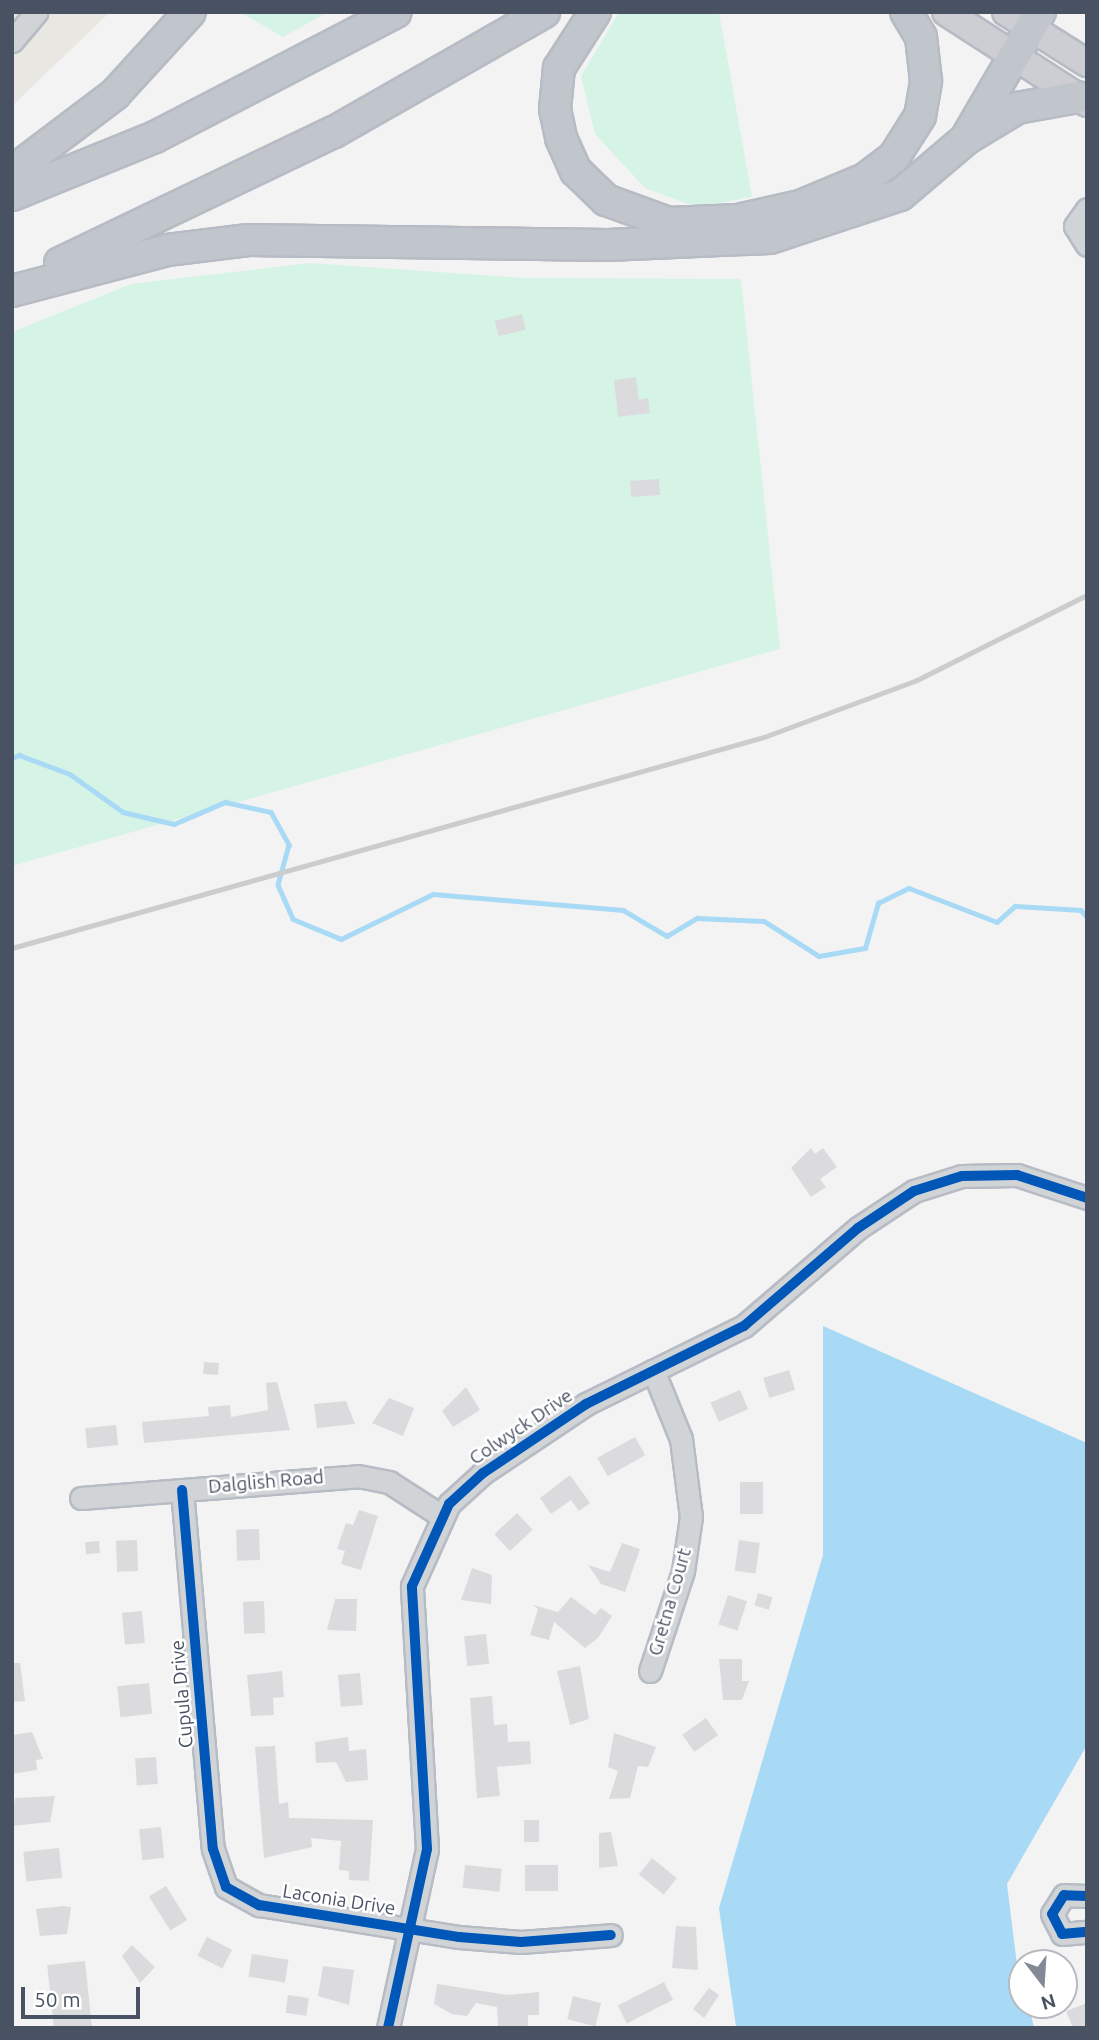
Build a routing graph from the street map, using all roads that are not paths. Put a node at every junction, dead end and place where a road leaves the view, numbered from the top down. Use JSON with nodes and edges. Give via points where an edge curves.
{"nodes":[{"id":1,"x":36,"y":12,"type":"edge"},
{"id":2,"x":190,"y":12,"type":"edge"},
{"id":3,"x":396,"y":12,"type":"edge"},
{"id":4,"x":544,"y":12,"type":"edge"},
{"id":5,"x":595,"y":12,"type":"edge"},
{"id":6,"x":906,"y":12,"type":"edge"},
{"id":7,"x":946,"y":12,"type":"edge"},
{"id":8,"x":1026,"y":18,"type":"edge"},
{"id":9,"x":15,"y":31,"type":"edge"},
{"id":10,"x":1014,"y":56,"type":"junction"},
{"id":11,"x":1087,"y":63,"type":"edge"},
{"id":12,"x":1082,"y":100,"type":"edge"},
{"id":13,"x":966,"y":139,"type":"junction"},
{"id":14,"x":12,"y":172,"type":"edge"},
{"id":15,"x":12,"y":195,"type":"edge"},
{"id":16,"x":1087,"y":209,"type":"edge"},
{"id":17,"x":1087,"y":245,"type":"edge"},
{"id":18,"x":12,"y":285,"type":"edge"},
{"id":19,"x":12,"y":291,"type":"edge"},
{"id":20,"x":1087,"y":1198,"type":"edge"},
{"id":21,"x":653,"y":1370,"type":"junction"},
{"id":22,"x":182,"y":1490,"type":"junction"},
{"id":23,"x":81,"y":1498,"type":"dead end"},
{"id":24,"x":440,"y":1515,"type":"junction"},
{"id":25,"x":650,"y":1671,"type":"dead end"},
{"id":26,"x":231,"y":1891,"type":"joint"},
{"id":27,"x":1087,"y":1896,"type":"edge"},
{"id":28,"x":412,"y":1929,"type":"junction"},
{"id":29,"x":1087,"y":1932,"type":"edge"},
{"id":30,"x":611,"y":1935,"type":"dead end"},
{"id":31,"x":388,"y":2028,"type":"edge"}],
"edges":[{"from":1,"to":9,"type":"street"},
{"from":2,"to":14,"type":"highway","via":[[99,108]]},
{"from":3,"to":15,"type":"highway","via":[[155,137]]},
{"from":4,"to":18,"type":"highway","via":[[334,132]]},
{"from":5,"to":6,"type":"highway","via":[[559,68],[555,109],[561,138],[576,171],[606,200],[669,223],[738,220],[800,206],[865,179],[894,157],[920,116],[926,81],[921,37]]},
{"from":7,"to":10,"type":"main road"},
{"from":8,"to":10,"type":"highway"},
{"from":8,"to":11,"type":"main road"},
{"from":10,"to":12,"type":"main road"},
{"from":10,"to":13,"type":"highway"},
{"from":12,"to":13,"type":"highway","via":[[1017,107]]},
{"from":13,"to":19,"type":"highway","via":[[900,195],[770,238],[608,245],[248,240],[167,250]]},
{"from":16,"to":17,"type":"street","via":[[1075,226]]},
{"from":20,"to":21,"type":"street","name":"Colwyck Drive","via":[[1017,1175],[962,1176],[915,1191],[858,1228],[744,1326]]},
{"from":21,"to":24,"type":"street","name":"Colwyck Drive","via":[[535,1437],[483,1473]]},
{"from":21,"to":25,"type":"street","name":"Gretna Court","via":[[681,1438],[691,1517],[683,1571]]},
{"from":22,"to":23,"type":"street","name":"Dalglish Road"},
{"from":22,"to":24,"type":"street","name":"Dalglish Road","via":[[358,1476],[389,1482]]},
{"from":22,"to":26,"type":"street","name":"Cupula Drive","via":[[213,1849],[217,1871]]},
{"from":24,"to":28,"type":"street","name":"Colwyck Drive","via":[[412,1586],[427,1849]]},
{"from":26,"to":28,"type":"street","name":"Laconia Drive","via":[[259,1905]]},
{"from":27,"to":29,"type":"street","via":[[1064,1895],[1052,1913],[1062,1934]]},
{"from":28,"to":30,"type":"street","name":"Laconia Drive","via":[[521,1942]]},
{"from":28,"to":31,"type":"street","name":"Colwyck Drive"}]}
